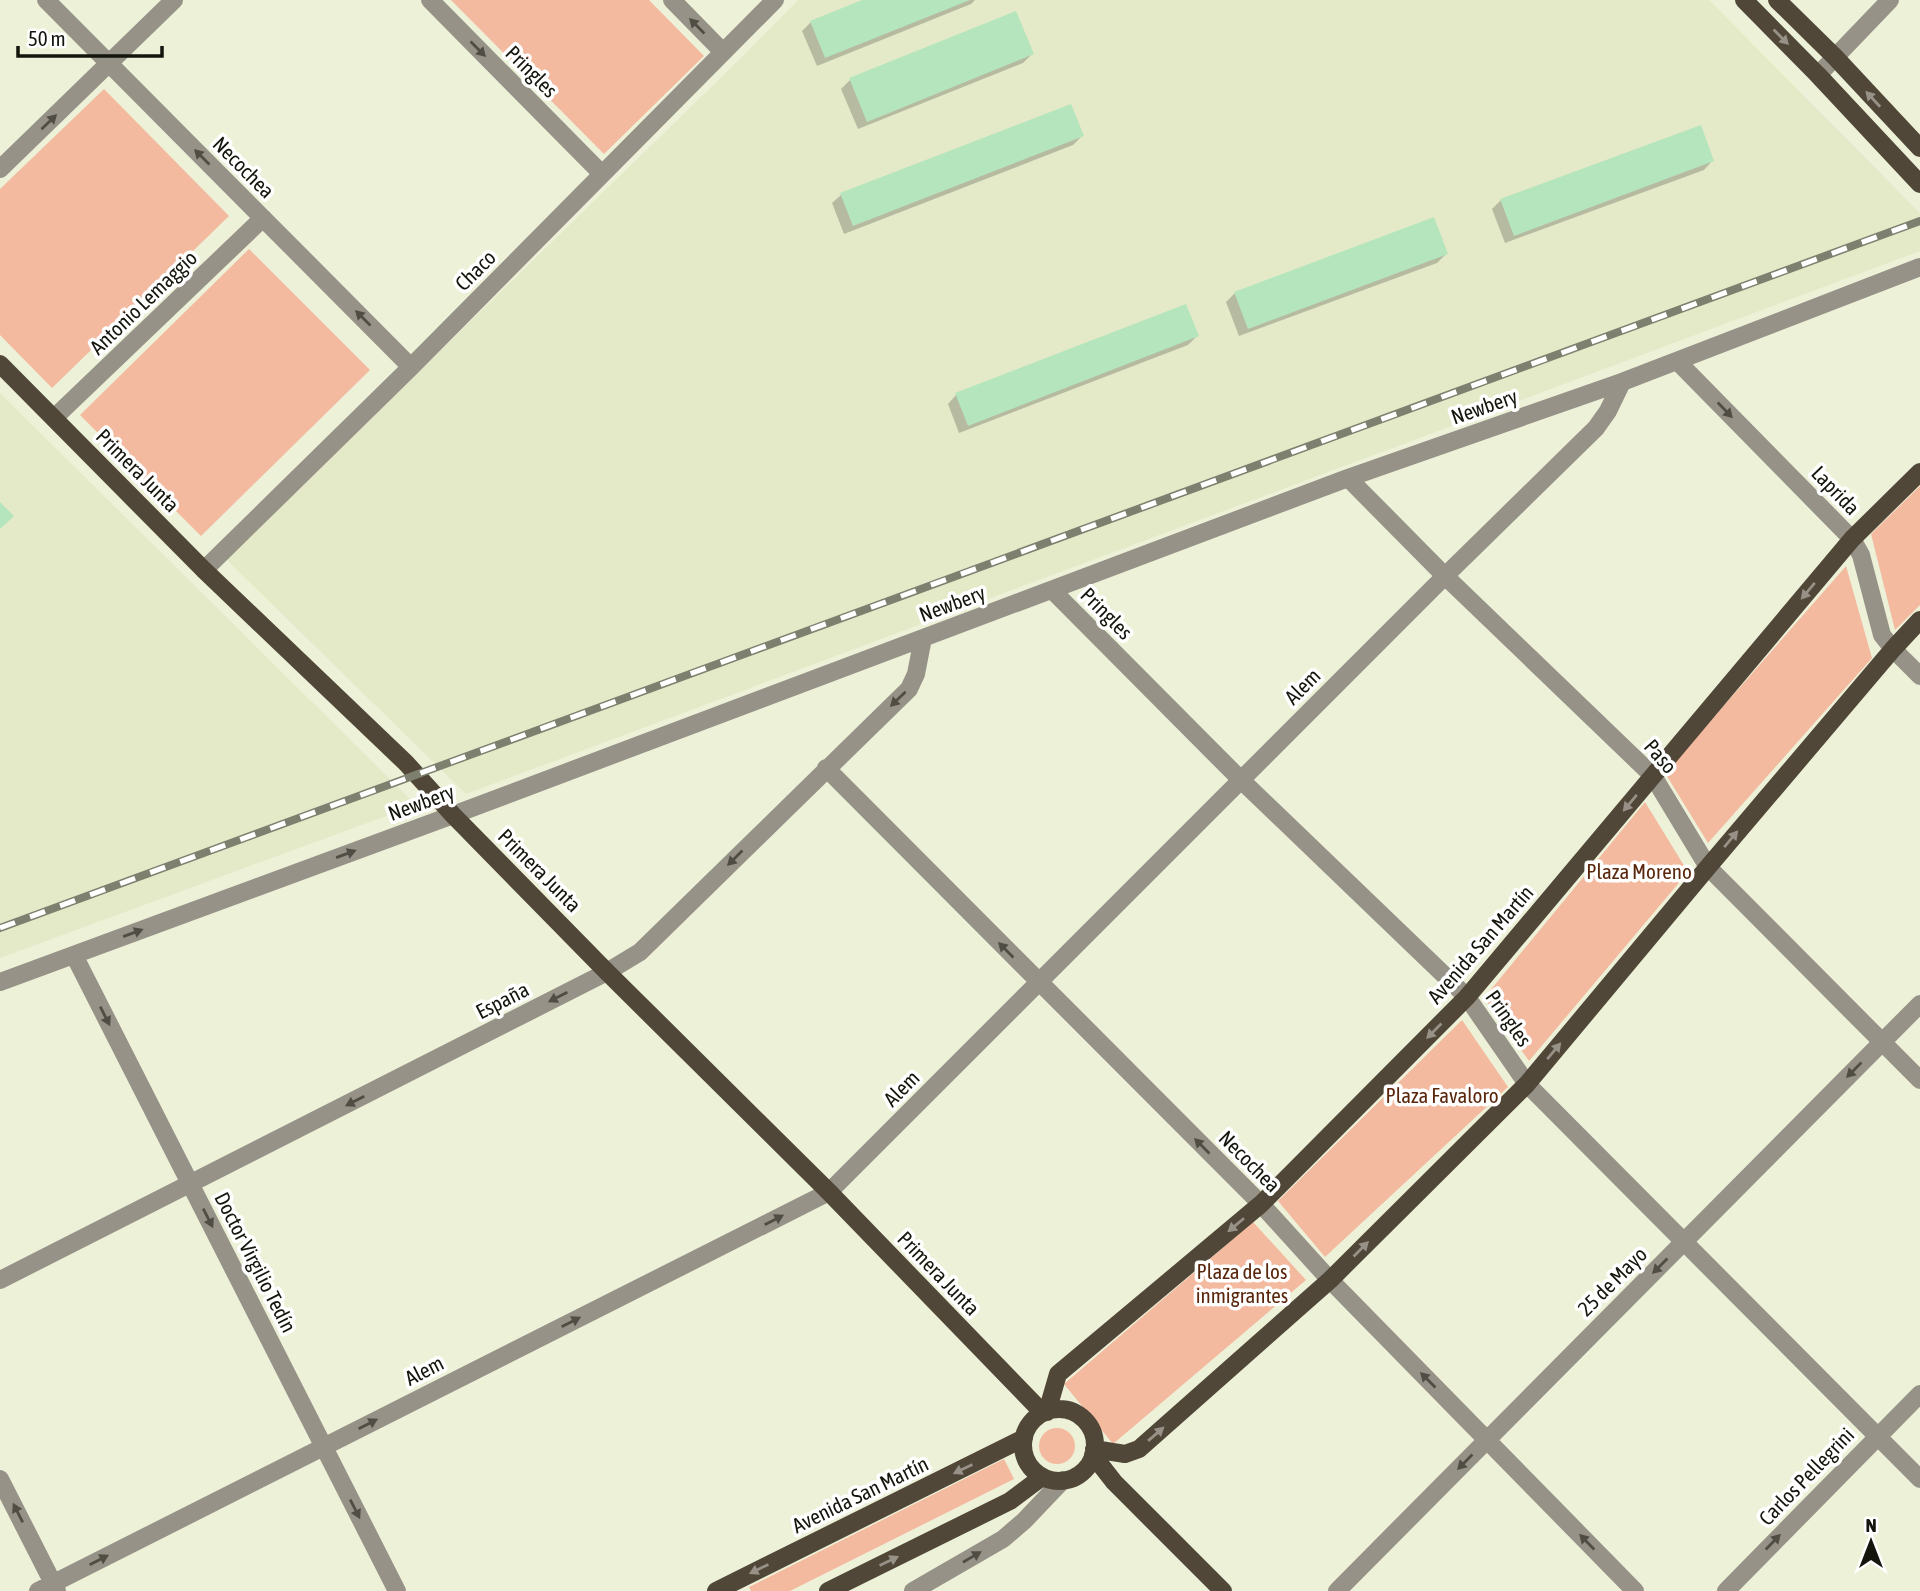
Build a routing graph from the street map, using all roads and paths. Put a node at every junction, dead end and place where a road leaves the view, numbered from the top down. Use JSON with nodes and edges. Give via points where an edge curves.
{"nodes":[{"id":1,"x":46,"y":0,"type":"edge"},
{"id":2,"x":174,"y":0,"type":"edge"},
{"id":3,"x":430,"y":0,"type":"edge"},
{"id":4,"x":672,"y":0,"type":"edge"},
{"id":5,"x":775,"y":0,"type":"edge"},
{"id":6,"x":1744,"y":0,"type":"edge"},
{"id":7,"x":1777,"y":0,"type":"edge"},
{"id":8,"x":1890,"y":0,"type":"edge"},
{"id":9,"x":723,"y":52,"type":"junction"},
{"id":10,"x":1835,"y":57,"type":"junction"},
{"id":11,"x":110,"y":64,"type":"junction"},
{"id":12,"x":1818,"y":75,"type":"junction"},
{"id":13,"x":1920,"y":148,"type":"edge"},
{"id":14,"x":0,"y":169,"type":"edge"},
{"id":15,"x":602,"y":174,"type":"junction"},
{"id":16,"x":1920,"y":184,"type":"edge"},
{"id":17,"x":263,"y":218,"type":"junction"},
{"id":18,"x":1920,"y":267,"type":"edge"},
{"id":19,"x":1677,"y":361,"type":"junction"},
{"id":20,"x":0,"y":364,"type":"edge"},
{"id":21,"x":411,"y":367,"type":"junction"},
{"id":22,"x":1622,"y":382,"type":"junction"},
{"id":23,"x":54,"y":418,"type":"junction"},
{"id":24,"x":1920,"y":472,"type":"edge"},
{"id":25,"x":1348,"y":478,"type":"junction"},
{"id":26,"x":1852,"y":539,"type":"junction"},
{"id":27,"x":204,"y":569,"type":"junction"},
{"id":28,"x":1445,"y":576,"type":"junction"},
{"id":29,"x":1052,"y":590,"type":"junction"},
{"id":30,"x":1920,"y":620,"type":"edge"},
{"id":31,"x":923,"y":638,"type":"junction"},
{"id":32,"x":1893,"y":649,"type":"junction"},
{"id":33,"x":1920,"y":676,"type":"edge"},
{"id":34,"x":826,"y":768,"type":"junction"},
{"id":35,"x":1653,"y":776,"type":"junction"},
{"id":36,"x":1241,"y":780,"type":"junction"},
{"id":37,"x":453,"y":815,"type":"junction"},
{"id":38,"x":1708,"y":867,"type":"junction"},
{"id":39,"x":74,"y":955,"type":"junction"},
{"id":40,"x":607,"y":972,"type":"junction"},
{"id":41,"x":0,"y":982,"type":"edge"},
{"id":42,"x":1038,"y":983,"type":"junction"},
{"id":43,"x":1467,"y":997,"type":"junction"},
{"id":44,"x":1920,"y":1004,"type":"edge"},
{"id":45,"x":1882,"y":1042,"type":"junction"},
{"id":46,"x":1920,"y":1080,"type":"edge"},
{"id":47,"x":1527,"y":1084,"type":"junction"},
{"id":48,"x":191,"y":1184,"type":"junction"},
{"id":49,"x":829,"y":1192,"type":"junction"},
{"id":50,"x":1261,"y":1204,"type":"junction"},
{"id":51,"x":1684,"y":1242,"type":"junction"},
{"id":52,"x":0,"y":1280,"type":"edge"},
{"id":53,"x":1330,"y":1280,"type":"junction"},
{"id":54,"x":1920,"y":1394,"type":"edge"},
{"id":55,"x":1045,"y":1412,"type":"junction"},
{"id":56,"x":1878,"y":1436,"type":"junction"},
{"id":57,"x":1024,"y":1438,"type":"junction"},
{"id":58,"x":1487,"y":1440,"type":"junction"},
{"id":59,"x":324,"y":1446,"type":"junction"},
{"id":60,"x":1093,"y":1452,"type":"junction"},
{"id":61,"x":1042,"y":1477,"type":"junction"},
{"id":62,"x":0,"y":1479,"type":"edge"},
{"id":63,"x":1068,"y":1479,"type":"junction"},
{"id":64,"x":1920,"y":1479,"type":"edge"},
{"id":65,"x":1114,"y":1482,"type":"junction"},
{"id":66,"x":736,"y":1586,"type":"edge"},
{"id":67,"x":50,"y":1588,"type":"edge"},
{"id":68,"x":397,"y":1591,"type":"edge"},
{"id":69,"x":716,"y":1591,"type":"edge"},
{"id":70,"x":828,"y":1591,"type":"edge"},
{"id":71,"x":913,"y":1591,"type":"edge"},
{"id":72,"x":1223,"y":1591,"type":"edge"},
{"id":73,"x":1337,"y":1591,"type":"edge"},
{"id":74,"x":1635,"y":1591,"type":"edge"},
{"id":75,"x":1726,"y":1591,"type":"edge"}],
"edges":[{"from":1,"to":11,"type":"street","name":"Necochea"},
{"from":2,"to":11,"type":"street"},
{"from":3,"to":15,"type":"street","name":"Pringles","one_way":true},
{"from":9,"to":4,"type":"street","one_way":true},
{"from":5,"to":9,"type":"street","name":"Chaco"},
{"from":6,"to":12,"type":"main road","one_way":true},
{"from":7,"to":10,"type":"main road"},
{"from":8,"to":10,"type":"street"},
{"from":9,"to":15,"type":"street","name":"Chaco"},
{"from":10,"to":12,"type":"street"},
{"from":13,"to":10,"type":"main road","one_way":true},
{"from":14,"to":11,"type":"street","one_way":true},
{"from":17,"to":11,"type":"street","name":"Necochea","one_way":true},
{"from":12,"to":16,"type":"main road"},
{"from":15,"to":21,"type":"street","name":"Chaco"},
{"from":21,"to":17,"type":"street","name":"Necochea","one_way":true},
{"from":17,"to":23,"type":"street","name":"Antonio Lemaggio"},
{"from":18,"to":19,"type":"street","name":"Newbery"},
{"from":19,"to":22,"type":"street","name":"Newbery"},
{"from":19,"to":26,"type":"street","name":"Laprida","one_way":true},
{"from":20,"to":23,"type":"main road","name":"Primera Junta"},
{"from":21,"to":27,"type":"street","name":"Chaco"},
{"from":22,"to":25,"type":"street","name":"Newbery"},
{"from":22,"to":28,"type":"street","name":"Alem","via":[[1596,428]]},
{"from":23,"to":27,"type":"main road","name":"Primera Junta"},
{"from":24,"to":26,"type":"main road","name":"Avenida San Martín"},
{"from":25,"to":28,"type":"street","name":"Paso"},
{"from":25,"to":29,"type":"street","name":"Newbery"},
{"from":26,"to":32,"type":"street","name":"Laprida","via":[[1861,555],[1882,635]]},
{"from":26,"to":35,"type":"main road","name":"Avenida San Martín","one_way":true},
{"from":27,"to":37,"type":"main road","name":"Primera Junta","via":[[406,763]]},
{"from":28,"to":35,"type":"street","name":"Paso"},
{"from":28,"to":36,"type":"street","name":"Alem"},
{"from":29,"to":31,"type":"street","name":"Newbery"},
{"from":29,"to":36,"type":"street","name":"Pringles"},
{"from":30,"to":32,"type":"main road"},
{"from":31,"to":34,"type":"street","name":"España","one_way":true,"via":[[909,689]]},
{"from":31,"to":37,"type":"street","name":"Newbery"},
{"from":32,"to":33,"type":"street","name":"Laprida"},
{"from":38,"to":32,"type":"main road","one_way":true},
{"from":34,"to":40,"type":"street","name":"España","one_way":true,"via":[[640,952]]},
{"from":42,"to":34,"type":"street","name":"Necochea","one_way":true},
{"from":35,"to":38,"type":"street","name":"Paso"},
{"from":35,"to":43,"type":"main road","name":"Avenida San Martín","one_way":true},
{"from":36,"to":42,"type":"street","name":"Alem"},
{"from":36,"to":43,"type":"street","name":"Pringles"},
{"from":39,"to":37,"type":"street","name":"Newbery","one_way":true},
{"from":37,"to":40,"type":"main road","name":"Primera Junta"},
{"from":38,"to":45,"type":"street","name":"Paso"},
{"from":47,"to":38,"type":"main road","one_way":true},
{"from":39,"to":41,"type":"street","name":"Newbery"},
{"from":39,"to":48,"type":"street","name":"Doctor Virgilio Tedín","one_way":true},
{"from":40,"to":48,"type":"street","name":"España","one_way":true},
{"from":40,"to":49,"type":"main road","name":"Primera Junta"},
{"from":42,"to":49,"type":"street","name":"Alem"},
{"from":50,"to":42,"type":"street","name":"Necochea","one_way":true},
{"from":43,"to":47,"type":"street","name":"Pringles"},
{"from":43,"to":50,"type":"main road","name":"Avenida San Martín","one_way":true},
{"from":44,"to":45,"type":"street","name":"25 de Mayo"},
{"from":45,"to":46,"type":"street","name":"Paso"},
{"from":45,"to":51,"type":"street","name":"25 de Mayo","one_way":true},
{"from":47,"to":51,"type":"street","name":"Pringles"},
{"from":53,"to":47,"type":"main road","one_way":true},
{"from":48,"to":52,"type":"street","name":"España"},
{"from":48,"to":59,"type":"street","name":"Doctor Virgilio Tedín","one_way":true},
{"from":49,"to":55,"type":"main road","name":"Primera Junta"},
{"from":59,"to":49,"type":"street","name":"Alem","one_way":true},
{"from":50,"to":53,"type":"street","name":"Necochea"},
{"from":50,"to":55,"type":"main road","name":"Avenida San Martín","one_way":true,"via":[[1058,1374]]},
{"from":51,"to":56,"type":"street","name":"Pringles"},
{"from":51,"to":58,"type":"street","name":"25 de Mayo","one_way":true},
{"from":58,"to":53,"type":"street","name":"Necochea","one_way":true},
{"from":60,"to":53,"type":"main road","one_way":true,"via":[[1125,1454],[1139,1449]]},
{"from":54,"to":56,"type":"street","name":"Carlos Pellegrini"},
{"from":55,"to":57,"type":"main road","via":[[1028,1426]]},
{"from":55,"to":60,"type":"main road","via":[[1065,1410],[1084,1419],[1094,1438]]},
{"from":56,"to":64,"type":"street","name":"Pringles"},
{"from":75,"to":56,"type":"street","name":"Carlos Pellegrini","one_way":true},
{"from":57,"to":61,"type":"main road","via":[[1028,1464]]},
{"from":57,"to":66,"type":"main road","name":"Avenida San Martín","one_way":true},
{"from":58,"to":73,"type":"street","name":"25 de Mayo","one_way":true},
{"from":74,"to":58,"type":"street","name":"Necochea","one_way":true},
{"from":67,"to":59,"type":"street","name":"Alem","one_way":true},
{"from":59,"to":68,"type":"street","name":"Doctor Virgilio Tedín","one_way":true},
{"from":60,"to":63,"type":"main road","via":[[1084,1471]]},
{"from":60,"to":65,"type":"main road"},
{"from":61,"to":63,"type":"main road"},
{"from":70,"to":61,"type":"main road","one_way":true,"via":[[1010,1501]]},
{"from":67,"to":62,"type":"street","one_way":true},
{"from":63,"to":65,"type":"main road"},
{"from":71,"to":63,"type":"street","one_way":true,"via":[[1003,1539]]},
{"from":65,"to":72,"type":"main road"},
{"from":66,"to":69,"type":"main road","name":"Avenida San Martín"}]}
